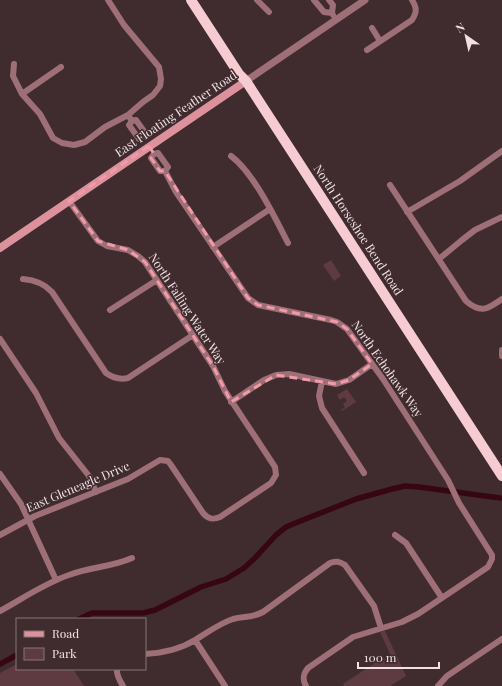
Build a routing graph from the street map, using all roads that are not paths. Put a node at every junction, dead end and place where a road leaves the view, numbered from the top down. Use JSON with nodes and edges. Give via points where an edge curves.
{"nodes":[{"id":1,"x":108,"y":0,"type":"edge"},
{"id":2,"x":191,"y":0,"type":"edge"},
{"id":3,"x":258,"y":0,"type":"edge"},
{"id":4,"x":314,"y":0,"type":"edge"},
{"id":5,"x":328,"y":0,"type":"edge"},
{"id":6,"x":365,"y":0,"type":"edge"},
{"id":7,"x":412,"y":0,"type":"edge"},
{"id":8,"x":269,"y":12,"type":"dead end"},
{"id":9,"x":332,"y":13,"type":"junction"},
{"id":10,"x":337,"y":19,"type":"junction"},
{"id":11,"x":372,"y":28,"type":"dead end"},
{"id":12,"x":380,"y":41,"type":"junction"},
{"id":13,"x":367,"y":50,"type":"dead end"},
{"id":14,"x":14,"y":64,"type":"dead end"},
{"id":15,"x":61,"y":67,"type":"dead end"},
{"id":16,"x":246,"y":81,"type":"junction"},
{"id":17,"x":22,"y":94,"type":"junction"},
{"id":18,"x":128,"y":115,"type":"junction"},
{"id":19,"x":149,"y":146,"type":"junction"},
{"id":20,"x":502,"y":150,"type":"edge"},
{"id":21,"x":231,"y":156,"type":"dead end"},
{"id":22,"x":390,"y":185,"type":"dead end"},
{"id":23,"x":69,"y":201,"type":"junction"},
{"id":24,"x":270,"y":209,"type":"junction"},
{"id":25,"x":408,"y":212,"type":"junction"},
{"id":26,"x":502,"y":217,"type":"edge"},
{"id":27,"x":288,"y":243,"type":"dead end"},
{"id":28,"x":213,"y":247,"type":"junction"},
{"id":29,"x":0,"y":248,"type":"edge"},
{"id":30,"x":439,"y":259,"type":"junction"},
{"id":31,"x":23,"y":279,"type":"dead end"},
{"id":32,"x":157,"y":280,"type":"junction"},
{"id":33,"x":502,"y":300,"type":"edge"},
{"id":34,"x":110,"y":310,"type":"dead end"},
{"id":35,"x":193,"y":335,"type":"junction"},
{"id":36,"x":0,"y":339,"type":"edge"},
{"id":37,"x":502,"y":350,"type":"edge"},
{"id":38,"x":502,"y":356,"type":"edge"},
{"id":39,"x":372,"y":364,"type":"junction"},
{"id":40,"x":322,"y":381,"type":"junction"},
{"id":41,"x":232,"y":402,"type":"junction"},
{"id":42,"x":364,"y":473,"type":"dead end"},
{"id":43,"x":0,"y":474,"type":"edge"},
{"id":44,"x":502,"y":476,"type":"edge"},
{"id":45,"x":96,"y":492,"type":"junction"},
{"id":46,"x":211,"y":518,"type":"joint"},
{"id":47,"x":29,"y":519,"type":"junction"},
{"id":48,"x":0,"y":535,"type":"edge"},
{"id":49,"x":395,"y":535,"type":"dead end"},
{"id":50,"x":132,"y":558,"type":"dead end"},
{"id":51,"x":56,"y":580,"type":"junction"},
{"id":52,"x":442,"y":598,"type":"junction"},
{"id":53,"x":0,"y":611,"type":"edge"},
{"id":54,"x":381,"y":628,"type":"junction"},
{"id":55,"x":502,"y":639,"type":"edge"},
{"id":56,"x":195,"y":640,"type":"junction"},
{"id":57,"x":146,"y":654,"type":"edge"},
{"id":58,"x":117,"y":670,"type":"edge"},
{"id":59,"x":123,"y":686,"type":"edge"},
{"id":60,"x":225,"y":686,"type":"edge"},
{"id":61,"x":306,"y":686,"type":"edge"},
{"id":62,"x":438,"y":686,"type":"edge"}],
"edges":[{"from":1,"to":18,"type":"street","via":[[161,73],[160,86],[153,95]]},
{"from":2,"to":16,"type":"highway","name":"North Horseshoe Bend Road"},
{"from":3,"to":8,"type":"street"},
{"from":4,"to":9,"type":"street","via":[[324,12]]},
{"from":5,"to":9,"type":"street","via":[[333,5]]},
{"from":6,"to":10,"type":"street","name":"East Floating Feather Road"},
{"from":7,"to":12,"type":"street","via":[[416,13],[412,20]]},
{"from":9,"to":10,"type":"street"},
{"from":10,"to":16,"type":"street","name":"East Floating Feather Road"},
{"from":11,"to":12,"type":"street"},
{"from":12,"to":13,"type":"street"},
{"from":14,"to":17,"type":"street","via":[[13,76]]},
{"from":15,"to":17,"type":"street"},
{"from":16,"to":19,"type":"main road","name":"East Floating Feather Road"},
{"from":16,"to":44,"type":"highway","name":"North Horseshoe Bend Road"},
{"from":17,"to":18,"type":"street","via":[[40,114],[53,138],[62,143],[74,145],[85,142],[105,127]]},
{"from":18,"to":19,"type":"street","name":"North Echohawk Way","via":[[132,121],[129,125],[139,139],[143,137]]},
{"from":19,"to":23,"type":"main road","name":"East Floating Feather Road"},
{"from":19,"to":28,"type":"street","name":"North Echohawk Way","via":[[154,154],[151,158],[160,171],[165,170],[176,192]]},
{"from":20,"to":25,"type":"street","via":[[460,181]]},
{"from":21,"to":24,"type":"street","via":[[242,165]]},
{"from":22,"to":25,"type":"street"},
{"from":23,"to":29,"type":"main road","name":"East Floating Feather Road"},
{"from":23,"to":32,"type":"street","name":"North Falling Water Way","via":[[98,241],[107,246],[128,250],[138,256]]},
{"from":24,"to":27,"type":"street"},
{"from":24,"to":28,"type":"street"},
{"from":25,"to":30,"type":"street"},
{"from":26,"to":30,"type":"street","via":[[475,230]]},
{"from":28,"to":39,"type":"street","name":"North Echohawk Way","via":[[253,302],[337,322],[347,329]]},
{"from":30,"to":33,"type":"street","via":[[472,306],[478,309],[490,308]]},
{"from":31,"to":35,"type":"street","via":[[36,280],[48,288],[106,373],[117,379],[128,378]]},
{"from":32,"to":34,"type":"street"},
{"from":32,"to":35,"type":"street","name":"North Falling Water Way"},
{"from":35,"to":41,"type":"street","name":"North Falling Water Way"},
{"from":36,"to":45,"type":"street","via":[[36,394],[59,438],[89,476]]},
{"from":37,"to":38,"type":"street"},
{"from":39,"to":40,"type":"street","via":[[343,383]]},
{"from":39,"to":52,"type":"street","name":"North Echohawk Way","via":[[448,480],[490,551],[492,559],[488,567]]},
{"from":40,"to":41,"type":"street","via":[[289,374],[276,375],[264,380]]},
{"from":40,"to":42,"type":"street","via":[[319,396],[322,408]]},
{"from":41,"to":46,"type":"street","name":"North Falling Water Way","via":[[275,467],[276,475],[272,483],[220,517]]},
{"from":43,"to":47,"type":"street"},
{"from":45,"to":46,"type":"street","name":"East Gleneagle Drive","via":[[165,460],[203,513]]},
{"from":45,"to":47,"type":"street","name":"East Gleneagle Drive"},
{"from":47,"to":48,"type":"street","name":"East Gleneagle Drive"},
{"from":47,"to":51,"type":"street"},
{"from":49,"to":52,"type":"street","via":[[406,543]]},
{"from":50,"to":51,"type":"street"},
{"from":51,"to":53,"type":"street"},
{"from":52,"to":54,"type":"street","via":[[409,619]]},
{"from":54,"to":56,"type":"street","via":[[374,606],[345,565],[340,562],[330,563],[263,612],[255,616],[233,619]]},
{"from":54,"to":61,"type":"street","via":[[354,637],[308,668],[304,675]]},
{"from":55,"to":62,"type":"street","via":[[447,676]]},
{"from":56,"to":57,"type":"street","via":[[164,653]]},
{"from":56,"to":60,"type":"street"},
{"from":58,"to":59,"type":"street"}]}
